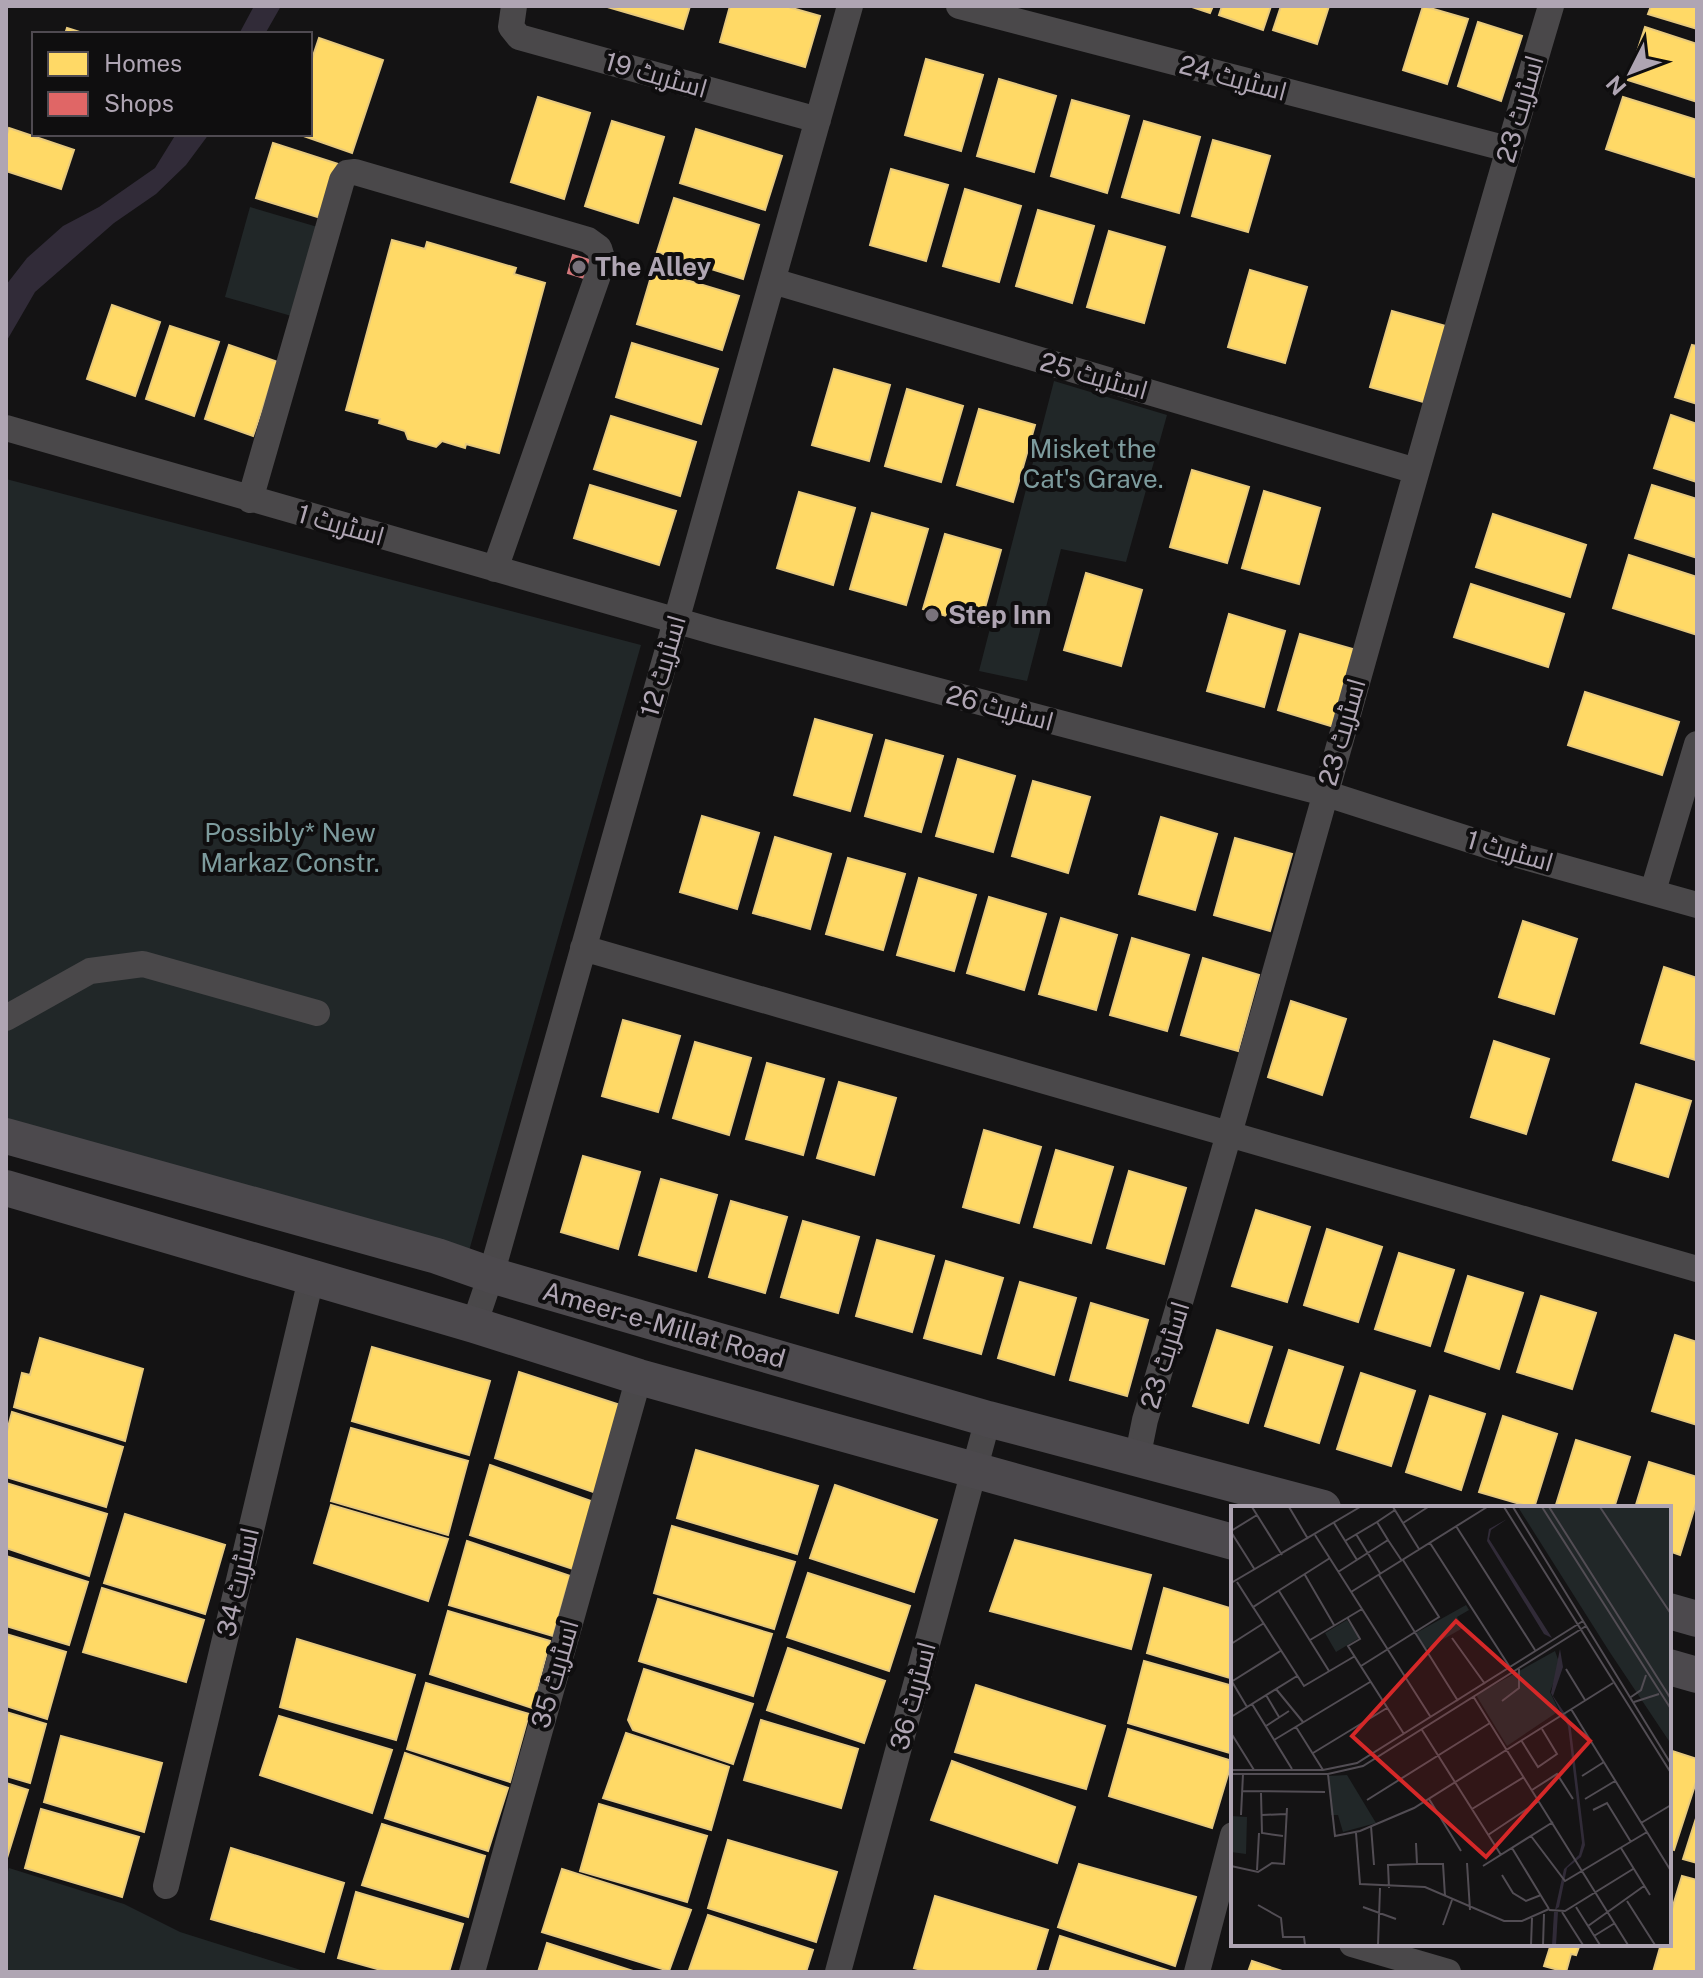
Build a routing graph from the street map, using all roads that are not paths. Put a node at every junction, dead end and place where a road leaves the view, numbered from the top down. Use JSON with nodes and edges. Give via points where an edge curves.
{"nodes":[{"id":1,"x":850,"y":6,"type":"edge"},
{"id":2,"x":959,"y":6,"type":"edge"},
{"id":3,"x":1551,"y":6,"type":"edge"},
{"id":4,"x":512,"y":10,"type":"edge"},
{"id":5,"x":818,"y":120,"type":"junction"},
{"id":6,"x":1508,"y":149,"type":"junction"},
{"id":7,"x":773,"y":281,"type":"junction"},
{"id":8,"x":6,"y":428,"type":"edge"},
{"id":9,"x":1416,"y":471,"type":"junction"},
{"id":10,"x":250,"y":500,"type":"junction"},
{"id":11,"x":495,"y":569,"type":"junction"},
{"id":12,"x":676,"y":620,"type":"junction"},
{"id":13,"x":1697,"y":744,"type":"edge"},
{"id":14,"x":1324,"y":793,"type":"junction"},
{"id":15,"x":1653,"y":891,"type":"junction"},
{"id":16,"x":1697,"y":905,"type":"edge"},
{"id":17,"x":583,"y":948,"type":"junction"},
{"id":18,"x":317,"y":1013,"type":"dead end"},
{"id":19,"x":6,"y":1018,"type":"edge"},
{"id":20,"x":1231,"y":1135,"type":"junction"},
{"id":21,"x":6,"y":1136,"type":"edge"},
{"id":22,"x":6,"y":1188,"type":"edge"},
{"id":23,"x":1697,"y":1269,"type":"edge"},
{"id":24,"x":491,"y":1275,"type":"junction"},
{"id":25,"x":311,"y":1279,"type":"junction"},
{"id":26,"x":474,"y":1325,"type":"junction"},
{"id":27,"x":639,"y":1377,"type":"junction"},
{"id":28,"x":988,"y":1419,"type":"junction"},
{"id":29,"x":1137,"y":1459,"type":"junction"},
{"id":30,"x":974,"y":1471,"type":"junction"},
{"id":31,"x":1313,"y":1506,"type":"edge"},
{"id":32,"x":1231,"y":1541,"type":"edge"},
{"id":33,"x":1671,"y":1612,"type":"edge"},
{"id":34,"x":1697,"y":1619,"type":"edge"},
{"id":35,"x":1671,"y":1668,"type":"edge"},
{"id":36,"x":1697,"y":1675,"type":"edge"},
{"id":37,"x":1231,"y":1851,"type":"edge"},
{"id":38,"x":166,"y":1886,"type":"dead end"},
{"id":39,"x":1224,"y":1907,"type":"edge"},
{"id":40,"x":1359,"y":1946,"type":"edge"},
{"id":41,"x":472,"y":1972,"type":"edge"},
{"id":42,"x":838,"y":1972,"type":"edge"},
{"id":43,"x":1197,"y":1972,"type":"edge"},
{"id":44,"x":1448,"y":1972,"type":"edge"}],
"edges":[{"from":1,"to":5,"type":"street","name":"اسٹریٹ 12"},
{"from":2,"to":6,"type":"street","name":"اسٹریٹ 24"},
{"from":3,"to":6,"type":"street","name":"اسٹریٹ 23"},
{"from":4,"to":5,"type":"street","name":"اسٹریٹ 19","via":[[511,27],[519,37]]},
{"from":5,"to":7,"type":"street","name":"اسٹریٹ 12"},
{"from":6,"to":9,"type":"street","name":"اسٹریٹ 23"},
{"from":7,"to":9,"type":"street","name":"اسٹریٹ 25"},
{"from":7,"to":12,"type":"street","name":"اسٹریٹ 12"},
{"from":8,"to":10,"type":"street","name":"اسٹریٹ 1"},
{"from":9,"to":14,"type":"street","name":"اسٹریٹ 23"},
{"from":10,"to":11,"type":"street","name":"اسٹریٹ 1"},
{"from":10,"to":11,"type":"street","via":[[342,180],[355,172],[588,240],[599,248],[603,261]]},
{"from":11,"to":12,"type":"street","name":"اسٹریٹ 1"},
{"from":12,"to":14,"type":"street","name":"اسٹریٹ 26"},
{"from":12,"to":17,"type":"street","name":"اسٹریٹ 12"},
{"from":13,"to":15,"type":"street"},
{"from":14,"to":15,"type":"street","name":"اسٹریٹ 1","via":[[1511,853]]},
{"from":14,"to":20,"type":"street","name":"اسٹریٹ 23"},
{"from":15,"to":16,"type":"street","name":"اسٹریٹ 1"},
{"from":17,"to":20,"type":"street"},
{"from":17,"to":24,"type":"street","name":"اسٹریٹ 12"},
{"from":18,"to":19,"type":"street","via":[[143,964],[90,971]]},
{"from":20,"to":23,"type":"street"},
{"from":20,"to":29,"type":"street","name":"اسٹریٹ 23"},
{"from":21,"to":24,"type":"main road","name":"Ameer-e-Millat Road"},
{"from":22,"to":25,"type":"main road","name":"Ameer-e-Millat Road"},
{"from":24,"to":26,"type":"street","name":"اسٹریٹ 12"},
{"from":24,"to":28,"type":"main road","name":"Ameer-e-Millat Road"},
{"from":25,"to":26,"type":"main road","name":"Ameer-e-Millat Road"},
{"from":25,"to":38,"type":"street","name":"اسٹریٹ 34"},
{"from":26,"to":27,"type":"main road","name":"Ameer-e-Millat Road"},
{"from":27,"to":30,"type":"main road","name":"Ameer-e-Millat Road"},
{"from":27,"to":41,"type":"street","name":"اسٹریٹ 35"},
{"from":28,"to":29,"type":"main road","name":"Ameer-e-Millat Road"},
{"from":28,"to":30,"type":"street","name":"اسٹریٹ 36"},
{"from":29,"to":31,"type":"main road","name":"Ameer-e-Millat Road"},
{"from":30,"to":32,"type":"main road","name":"Ameer-e-Millat Road"},
{"from":30,"to":42,"type":"street","name":"اسٹریٹ 36"},
{"from":33,"to":34,"type":"main road"},
{"from":35,"to":36,"type":"main road"},
{"from":37,"to":39,"type":"street"},
{"from":39,"to":43,"type":"street"},
{"from":40,"to":44,"type":"street"}]}
